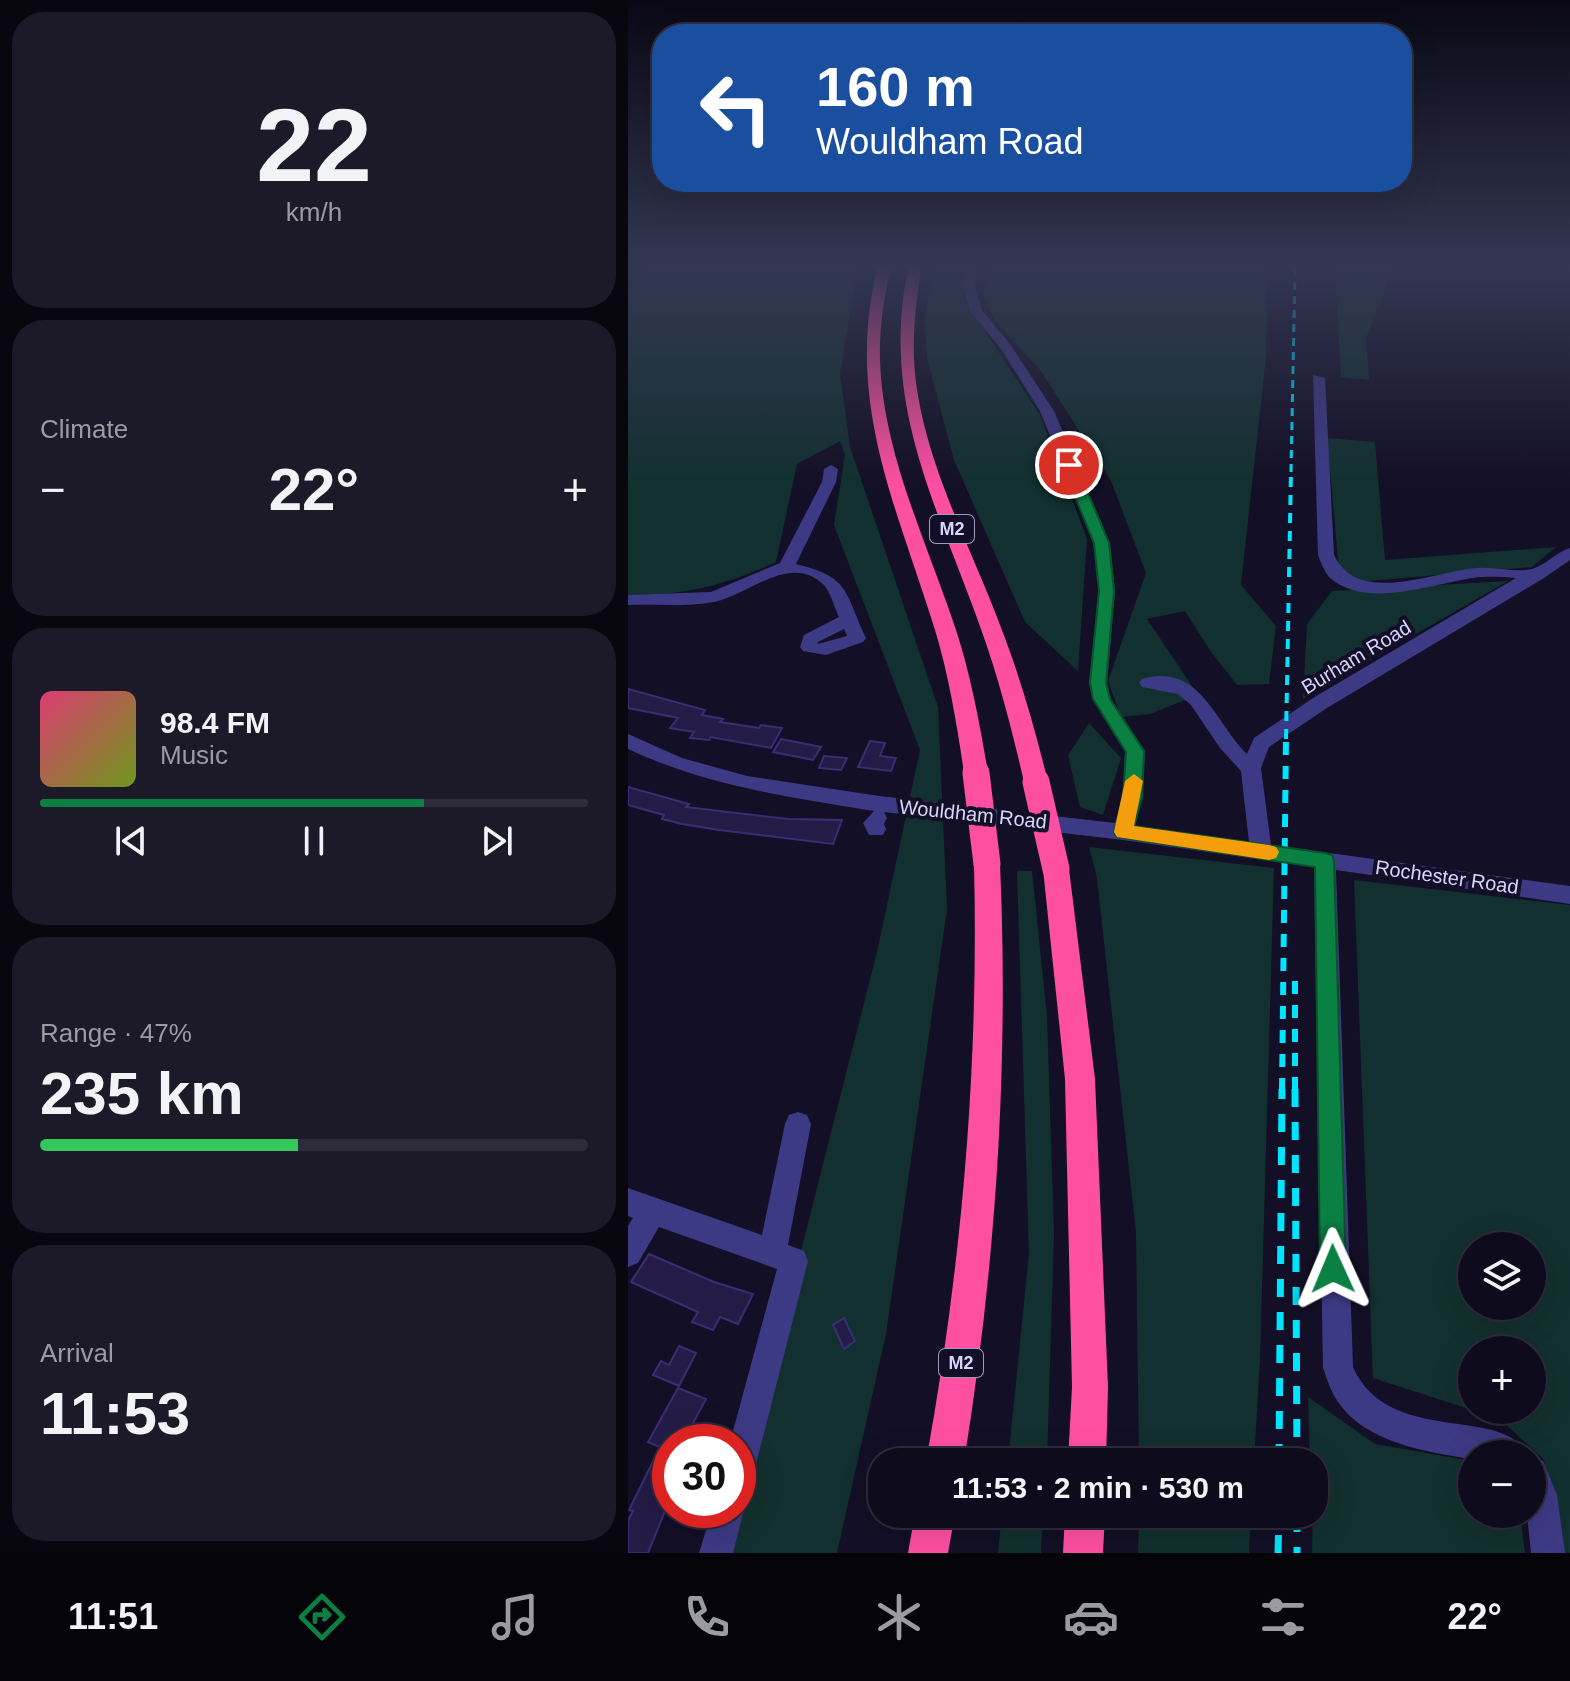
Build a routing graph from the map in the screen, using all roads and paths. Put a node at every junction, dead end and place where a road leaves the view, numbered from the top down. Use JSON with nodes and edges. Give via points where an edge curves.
{"nodes":[{"id":1,"x":871,"y":341,"type":"edge"},
{"id":2,"x":905,"y":341,"type":"edge"},
{"id":3,"x":1001,"y":341,"type":"edge"},
{"id":4,"x":1318,"y":378,"type":"dead end"},
{"id":5,"x":831,"y":469,"type":"dead end"},
{"id":6,"x":1570,"y":553,"type":"edge"},
{"id":7,"x":786,"y":567,"type":"junction"},
{"id":8,"x":1538,"y":574,"type":"junction"},
{"id":9,"x":628,"y":600,"type":"edge"},
{"id":10,"x":849,"y":619,"type":"dead end"},
{"id":11,"x":1148,"y":683,"type":"dead end"},
{"id":12,"x":628,"y":741,"type":"edge"},
{"id":13,"x":1251,"y":768,"type":"junction"},
{"id":14,"x":1123,"y":832,"type":"junction"},
{"id":15,"x":1261,"y":851,"type":"junction"},
{"id":16,"x":1325,"y":861,"type":"junction"},
{"id":17,"x":1570,"y":895,"type":"edge"},
{"id":18,"x":798,"y":1124,"type":"dead end"},
{"id":19,"x":641,"y":1206,"type":"edge"},
{"id":20,"x":628,"y":1253,"type":"edge"},
{"id":21,"x":783,"y":1258,"type":"junction"},
{"id":22,"x":748,"y":1424,"type":"edge"},
{"id":23,"x":1458,"y":1441,"type":"edge"},
{"id":24,"x":948,"y":1448,"type":"edge"},
{"id":25,"x":1088,"y":1448,"type":"edge"},
{"id":26,"x":723,"y":1528,"type":"edge"},
{"id":27,"x":932,"y":1528,"type":"edge"},
{"id":28,"x":1084,"y":1528,"type":"edge"},
{"id":29,"x":1545,"y":1528,"type":"edge"},
{"id":30,"x":716,"y":1553,"type":"edge"},
{"id":31,"x":928,"y":1553,"type":"edge"},
{"id":32,"x":1083,"y":1553,"type":"edge"},
{"id":33,"x":1548,"y":1553,"type":"edge"}],
"edges":[{"from":1,"to":24,"type":"highway","number":"M2","bridge":true,"via":[[876,409],[890,465],[963,694],[987,864],[992,968],[981,1195]]},
{"from":2,"to":25,"type":"highway","number":"M2","bridge":true,"via":[[914,414],[1021,716],[1056,869],[1080,1079]]},
{"from":3,"to":14,"type":"street","via":[[1047,411],[1102,543],[1107,591],[1098,683],[1102,699],[1135,751],[1133,797]]},
{"from":4,"to":8,"type":"street","via":[[1326,555],[1328,569],[1337,578],[1366,589],[1479,573]]},
{"from":5,"to":7,"type":"street"},
{"from":6,"to":8,"type":"street","name":"Burham Road"},
{"from":7,"to":9,"type":"street","via":[[712,597]]},
{"from":7,"to":10,"type":"street","via":[[832,583]]},
{"from":8,"to":13,"type":"street","name":"Burham Road","via":[[1296,719],[1261,743]]},
{"from":11,"to":13,"type":"street","via":[[1167,681],[1197,698],[1239,761]]},
{"from":12,"to":14,"type":"street","name":"Wouldham Road","via":[[690,768],[747,783]]},
{"from":13,"to":15,"type":"street"},
{"from":14,"to":15,"type":"street","name":"Wouldham Road"},
{"from":15,"to":16,"type":"street","name":"Wouldham Road"},
{"from":16,"to":17,"type":"street","name":"Rochester Road"},
{"from":16,"to":23,"type":"street","via":[[1338,1370],[1356,1402],[1388,1422],[1410,1433]]},
{"from":18,"to":21,"type":"street"},
{"from":19,"to":20,"type":"street"},
{"from":19,"to":21,"type":"street"},
{"from":21,"to":22,"type":"street"},
{"from":26,"to":30,"type":"street"},
{"from":27,"to":31,"type":"highway"},
{"from":28,"to":32,"type":"highway"},
{"from":29,"to":33,"type":"street"}]}
